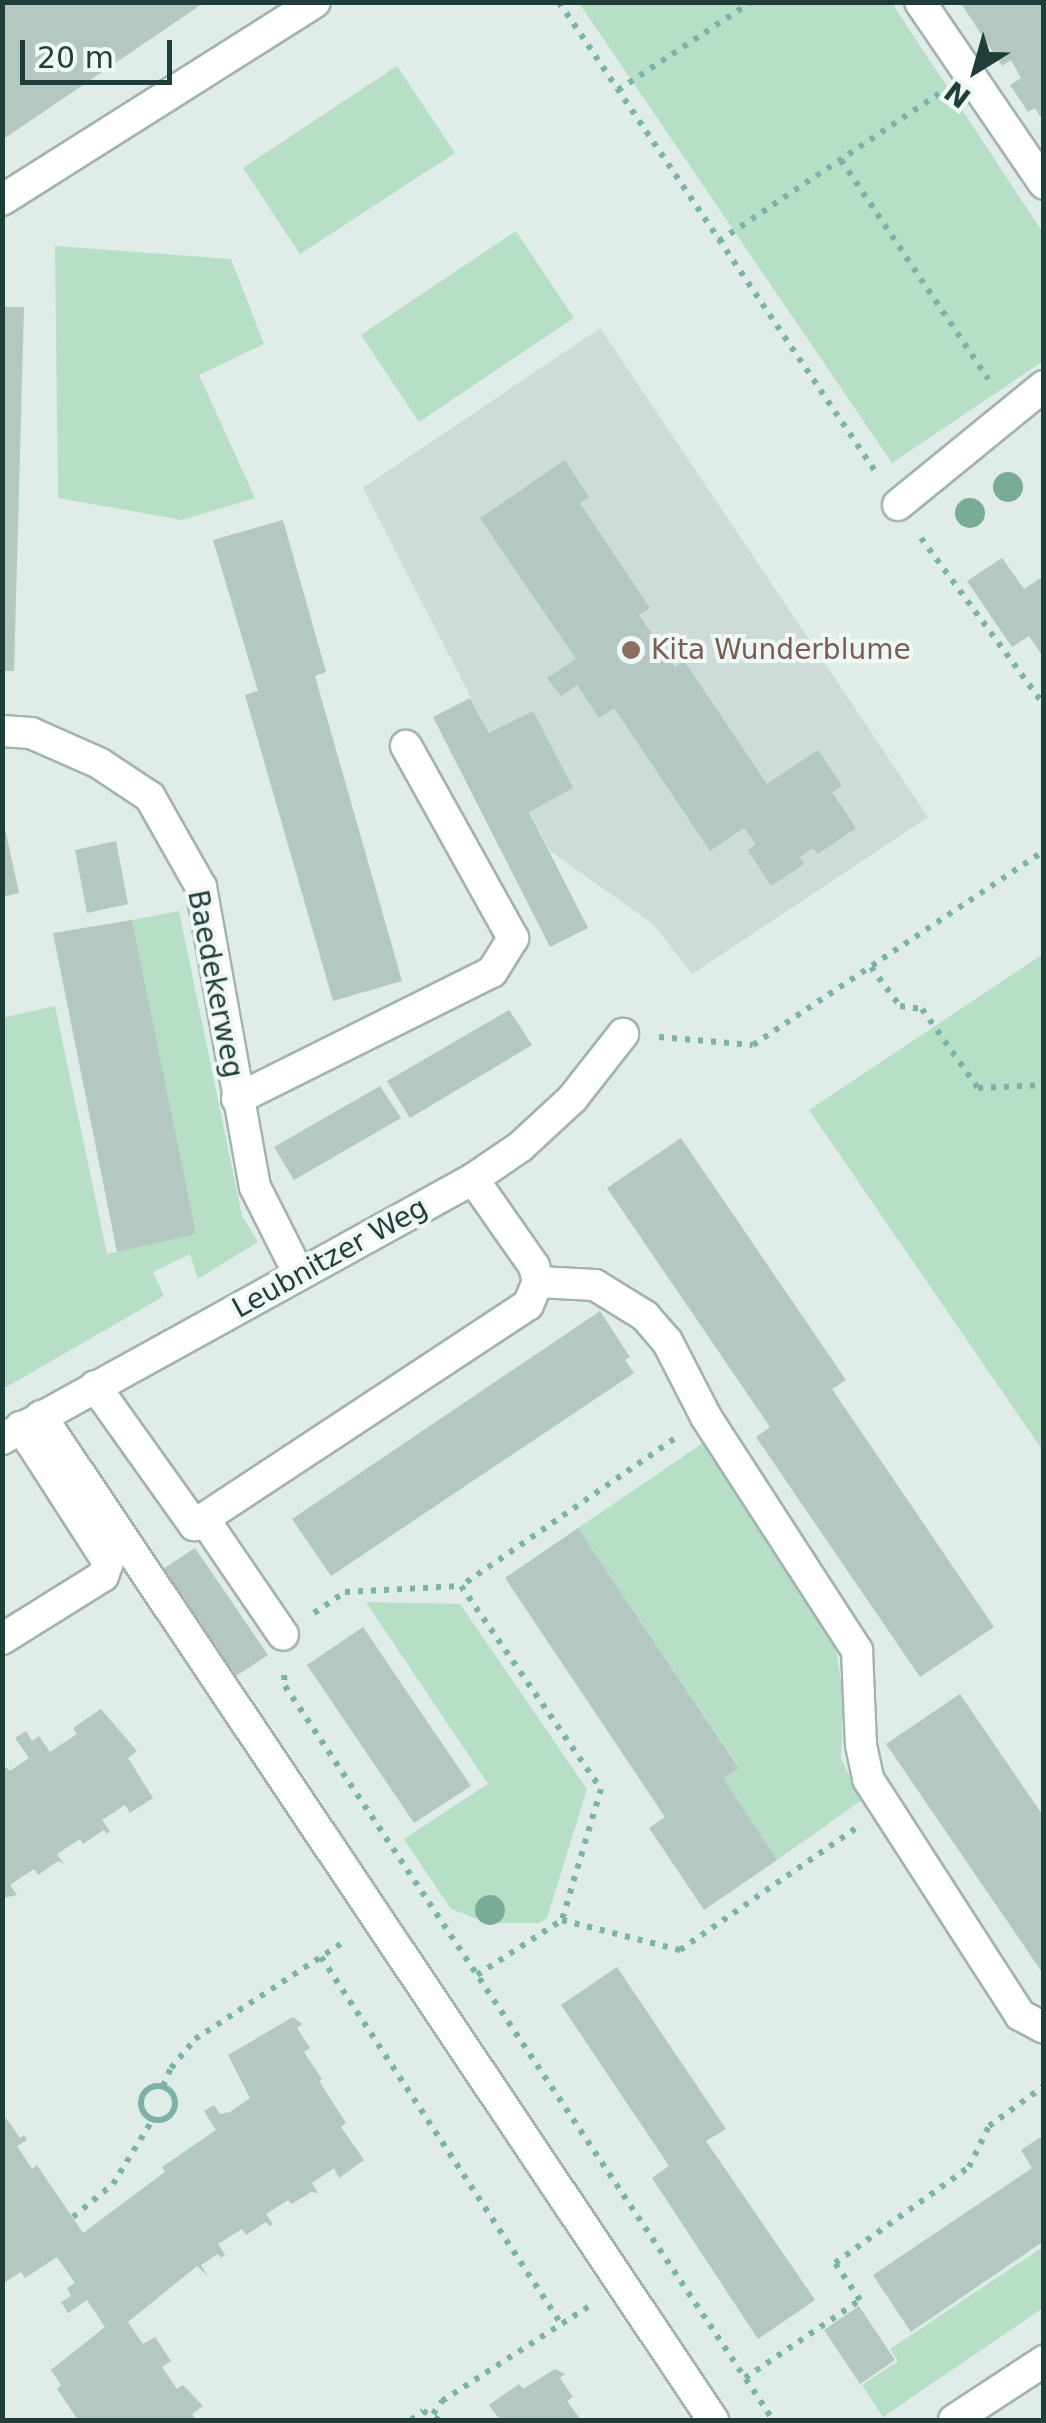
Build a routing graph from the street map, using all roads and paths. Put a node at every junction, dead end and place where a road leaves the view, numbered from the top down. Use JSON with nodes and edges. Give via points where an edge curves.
{"nodes":[{"id":1,"x":315,"y":2,"type":"edge"},
{"id":2,"x":558,"y":2,"type":"edge"},
{"id":3,"x":752,"y":2,"type":"edge"},
{"id":4,"x":920,"y":2,"type":"edge"},
{"id":5,"x":969,"y":74,"type":"junction"},
{"id":6,"x":618,"y":90,"type":"junction"},
{"id":7,"x":840,"y":160,"type":"junction"},
{"id":8,"x":1044,"y":184,"type":"edge"},
{"id":9,"x":2,"y":200,"type":"edge"},
{"id":10,"x":719,"y":241,"type":"junction"},
{"id":11,"x":1044,"y":386,"type":"edge"},
{"id":12,"x":1011,"y":412,"type":"junction"},
{"id":13,"x":898,"y":506,"type":"junction"},
{"id":14,"x":1044,"y":705,"type":"edge"},
{"id":15,"x":2,"y":731,"type":"edge"},
{"id":16,"x":406,"y":746,"type":"dead end"},
{"id":17,"x":1044,"y":851,"type":"edge"},
{"id":18,"x":871,"y":967,"type":"junction"},
{"id":19,"x":623,"y":1034,"type":"joint"},
{"id":20,"x":1044,"y":1085,"type":"edge"},
{"id":21,"x":237,"y":1099,"type":"junction"},
{"id":22,"x":473,"y":1179,"type":"junction"},
{"id":23,"x":299,"y":1274,"type":"junction"},
{"id":24,"x":538,"y":1282,"type":"junction"},
{"id":25,"x":96,"y":1386,"type":"junction"},
{"id":26,"x":706,"y":1417,"type":"junction"},
{"id":27,"x":22,"y":1427,"type":"edge"},
{"id":28,"x":204,"y":1518,"type":"junction"},
{"id":29,"x":461,"y":1586,"type":"junction"},
{"id":30,"x":283,"y":1635,"type":"junction"},
{"id":31,"x":2,"y":1639,"type":"edge"},
{"id":32,"x":886,"y":1807,"type":"junction"},
{"id":33,"x":379,"y":1920,"type":"junction"},
{"id":34,"x":562,"y":1920,"type":"junction"},
{"id":35,"x":321,"y":1957,"type":"junction"},
{"id":36,"x":477,"y":1974,"type":"junction"},
{"id":37,"x":1044,"y":2028,"type":"edge"},
{"id":38,"x":164,"y":2086,"type":"junction"},
{"id":39,"x":1044,"y":2086,"type":"edge"},
{"id":40,"x":153,"y":2120,"type":"junction"},
{"id":41,"x":73,"y":2217,"type":"dead end"},
{"id":42,"x":622,"y":2284,"type":"junction"},
{"id":43,"x":561,"y":2324,"type":"junction"},
{"id":44,"x":1044,"y":2360,"type":"edge"},
{"id":45,"x":745,"y":2378,"type":"junction"},
{"id":46,"x":432,"y":2414,"type":"junction"},
{"id":47,"x":411,"y":2420,"type":"edge"},
{"id":48,"x":439,"y":2420,"type":"edge"},
{"id":49,"x":713,"y":2420,"type":"edge"},
{"id":50,"x":773,"y":2420,"type":"edge"},
{"id":51,"x":954,"y":2420,"type":"edge"}],
"edges":[{"from":1,"to":9,"type":"street"},
{"from":2,"to":6,"type":"path"},
{"from":3,"to":6,"type":"path"},
{"from":4,"to":5,"type":"street"},
{"from":5,"to":7,"type":"path"},
{"from":5,"to":8,"type":"street"},
{"from":6,"to":10,"type":"path"},
{"from":7,"to":10,"type":"path"},
{"from":7,"to":12,"type":"path"},
{"from":10,"to":13,"type":"path"},
{"from":11,"to":12,"type":"street"},
{"from":12,"to":13,"type":"street"},
{"from":13,"to":14,"type":"path"},
{"from":15,"to":21,"type":"street","name":"Baedekerweg","via":[[30,733],[98,763],[150,797],[201,887]]},
{"from":16,"to":21,"type":"street","via":[[512,938],[492,972]]},
{"from":17,"to":18,"type":"path"},
{"from":18,"to":19,"type":"path","via":[[753,1044]]},
{"from":18,"to":20,"type":"path","via":[[900,1006],[922,1009],[978,1088]]},
{"from":19,"to":22,"type":"street","name":"Leubnitzer Weg","via":[[572,1099]]},
{"from":21,"to":23,"type":"street","name":"Baedekerweg","via":[[255,1187]]},
{"from":22,"to":23,"type":"street","name":"Leubnitzer Weg"},
{"from":22,"to":24,"type":"street","via":[[534,1266]]},
{"from":23,"to":25,"type":"street","name":"Leubnitzer Weg"},
{"from":24,"to":26,"type":"street","via":[[595,1285],[644,1316],[690,1378]]},
{"from":24,"to":28,"type":"street","via":[[528,1305]]},
{"from":25,"to":27,"type":"street","name":"Leubnitzer Weg"},
{"from":25,"to":28,"type":"street","via":[[194,1526]]},
{"from":26,"to":29,"type":"path"},
{"from":26,"to":32,"type":"street","via":[[857,1650],[861,1745],[868,1780]]},
{"from":27,"to":31,"type":"street","via":[[108,1562],[103,1576]]},
{"from":27,"to":33,"type":"street"},
{"from":28,"to":30,"type":"street"},
{"from":29,"to":30,"type":"path","via":[[345,1592]]},
{"from":29,"to":34,"type":"path","via":[[602,1789]]},
{"from":30,"to":36,"type":"path","via":[[285,1686]]},
{"from":32,"to":34,"type":"path","via":[[680,1950]]},
{"from":32,"to":37,"type":"street","via":[[1020,2015]]},
{"from":33,"to":35,"type":"path"},
{"from":33,"to":42,"type":"street"},
{"from":34,"to":36,"type":"path"},
{"from":35,"to":38,"type":"path","via":[[194,2039]]},
{"from":35,"to":43,"type":"path"},
{"from":36,"to":45,"type":"path"},
{"from":38,"to":40,"type":"path","via":[[173,2110]]},
{"from":38,"to":40,"type":"path","via":[[148,2089],[142,2098]]},
{"from":39,"to":45,"type":"path","via":[[989,2126],[969,2168],[836,2263],[860,2300]]},
{"from":40,"to":41,"type":"path","via":[[113,2184]]},
{"from":42,"to":43,"type":"path"},
{"from":42,"to":49,"type":"street"},
{"from":43,"to":46,"type":"path"},
{"from":44,"to":51,"type":"street"},
{"from":45,"to":50,"type":"path"},
{"from":46,"to":47,"type":"path","via":[[418,2412]]},
{"from":46,"to":48,"type":"path"}]}
